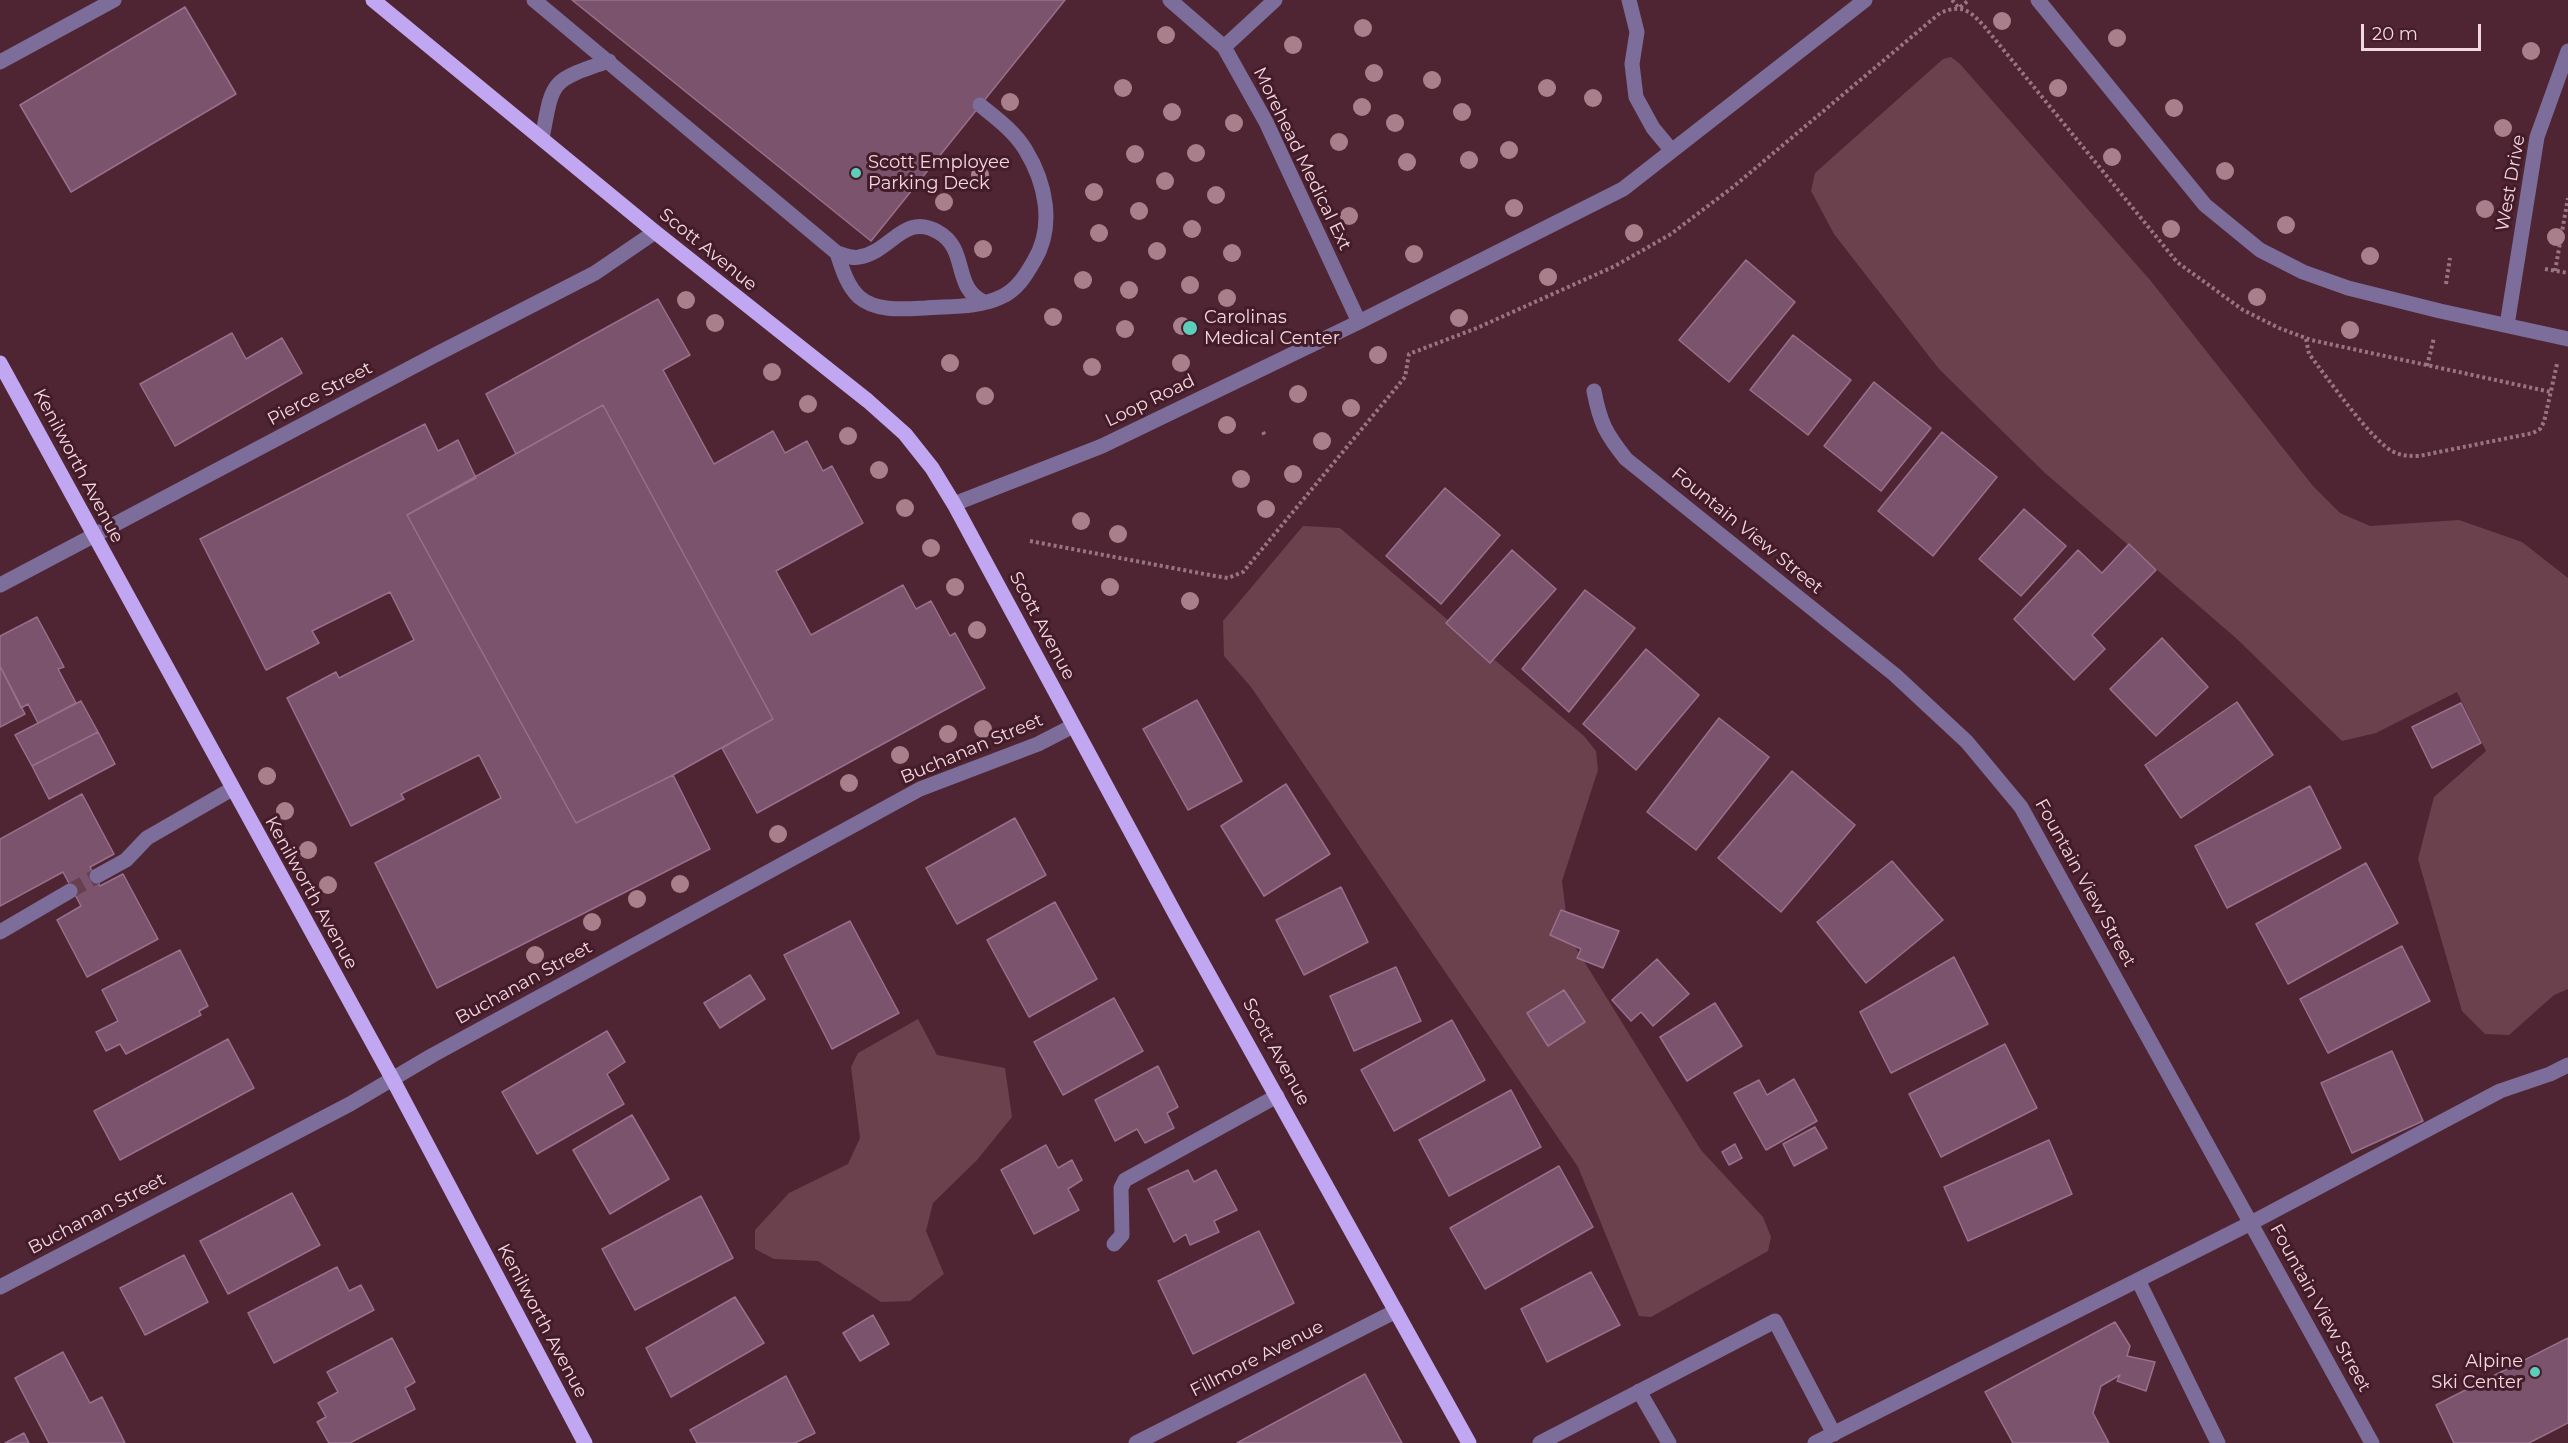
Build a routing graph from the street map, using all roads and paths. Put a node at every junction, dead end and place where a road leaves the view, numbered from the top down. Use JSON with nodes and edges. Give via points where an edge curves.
{"nodes":[{"id":1,"x":114,"y":0,"type":"edge"},
{"id":2,"x":373,"y":0,"type":"edge"},
{"id":3,"x":534,"y":0,"type":"edge"},
{"id":4,"x":1170,"y":0,"type":"edge"},
{"id":5,"x":1275,"y":0,"type":"edge"},
{"id":6,"x":1629,"y":0,"type":"edge"},
{"id":7,"x":1865,"y":0,"type":"edge"},
{"id":8,"x":1952,"y":0,"type":"edge"},
{"id":9,"x":1969,"y":0,"type":"edge"},
{"id":10,"x":2038,"y":0,"type":"edge"},
{"id":11,"x":1959,"y":8,"type":"junction"},
{"id":12,"x":1224,"y":47,"type":"junction"},
{"id":13,"x":2568,"y":51,"type":"edge"},
{"id":14,"x":4,"y":58,"type":"edge"},
{"id":15,"x":609,"y":61,"type":"junction"},
{"id":16,"x":980,"y":105,"type":"dead end"},
{"id":17,"x":542,"y":139,"type":"junction"},
{"id":18,"x":1672,"y":152,"type":"junction"},
{"id":19,"x":2568,"y":198,"type":"edge"},
{"id":20,"x":655,"y":232,"type":"junction"},
{"id":21,"x":837,"y":253,"type":"junction"},
{"id":22,"x":2450,"y":258,"type":"dead end"},
{"id":23,"x":2544,"y":268,"type":"dead end"},
{"id":24,"x":2555,"y":270,"type":"junction"},
{"id":25,"x":2568,"y":273,"type":"edge"},
{"id":26,"x":2448,"y":275,"type":"dead end"},
{"id":27,"x":984,"y":302,"type":"junction"},
{"id":28,"x":1359,"y":322,"type":"junction"},
{"id":29,"x":2507,"y":325,"type":"junction"},
{"id":30,"x":2434,"y":338,"type":"dead end"},
{"id":31,"x":2306,"y":339,"type":"junction"},
{"id":32,"x":2568,"y":339,"type":"edge"},
{"id":33,"x":0,"y":363,"type":"edge"},
{"id":34,"x":2556,"y":365,"type":"dead end"},
{"id":35,"x":2427,"y":366,"type":"junction"},
{"id":36,"x":1594,"y":391,"type":"dead end"},
{"id":37,"x":2551,"y":392,"type":"junction"},
{"id":38,"x":954,"y":504,"type":"junction"},
{"id":39,"x":94,"y":536,"type":"junction"},
{"id":40,"x":1030,"y":541,"type":"dead end"},
{"id":41,"x":0,"y":585,"type":"edge"},
{"id":42,"x":1073,"y":726,"type":"junction"},
{"id":43,"x":231,"y":789,"type":"junction"},
{"id":44,"x":97,"y":876,"type":"tunnel mouth"},
{"id":45,"x":70,"y":891,"type":"tunnel mouth"},
{"id":46,"x":0,"y":932,"type":"edge"},
{"id":47,"x":2568,"y":1065,"type":"edge"},
{"id":48,"x":393,"y":1080,"type":"junction"},
{"id":49,"x":1277,"y":1096,"type":"junction"},
{"id":50,"x":2251,"y":1222,"type":"junction"},
{"id":51,"x":1114,"y":1244,"type":"dead end"},
{"id":52,"x":2138,"y":1280,"type":"junction"},
{"id":53,"x":0,"y":1287,"type":"edge"},
{"id":54,"x":1396,"y":1311,"type":"junction"},
{"id":55,"x":1639,"y":1391,"type":"junction"},
{"id":56,"x":1834,"y":1434,"type":"junction"},
{"id":57,"x":585,"y":1443,"type":"edge"},
{"id":58,"x":1136,"y":1443,"type":"edge"},
{"id":59,"x":1469,"y":1443,"type":"edge"},
{"id":60,"x":1540,"y":1443,"type":"edge"},
{"id":61,"x":1669,"y":1443,"type":"edge"},
{"id":62,"x":1815,"y":1443,"type":"edge"},
{"id":63,"x":2218,"y":1443,"type":"edge"},
{"id":64,"x":2372,"y":1443,"type":"edge"}],
"edges":[{"from":1,"to":14,"type":"street"},
{"from":2,"to":17,"type":"main road","name":"Scott Avenue"},
{"from":3,"to":15,"type":"street"},
{"from":4,"to":12,"type":"street","name":"Morehead Medical Ext"},
{"from":5,"to":12,"type":"street"},
{"from":6,"to":18,"type":"street","via":[[1637,32],[1632,64],[1636,97]]},
{"from":7,"to":18,"type":"street","name":"Loop Road"},
{"from":8,"to":11,"type":"path"},
{"from":9,"to":11,"type":"path"},
{"from":10,"to":29,"type":"street","via":[[2205,205],[2260,250],[2302,272],[2348,288]]},
{"from":11,"to":31,"type":"path","via":[[1975,15],[2177,262],[2243,310]]},
{"from":11,"to":40,"type":"path","via":[[1941,13],[1671,234],[1615,266],[1409,354],[1406,377],[1243,572],[1228,578]]},
{"from":12,"to":28,"type":"street","name":"Morehead Medical Ext","via":[[1266,122]]},
{"from":13,"to":29,"type":"street","name":"West Drive","via":[[2537,137]]},
{"from":15,"to":17,"type":"street","via":[[559,81],[552,91]]},
{"from":15,"to":21,"type":"street"},
{"from":16,"to":27,"type":"street","via":[[1025,149],[1047,210],[1042,248],[1022,281],[1002,297]]},
{"from":17,"to":20,"type":"main road","name":"Scott Avenue"},
{"from":18,"to":28,"type":"street","name":"Loop Road","via":[[1623,189]]},
{"from":19,"to":24,"type":"path"},
{"from":20,"to":38,"type":"main road","name":"Scott Avenue","via":[[868,401],[904,434],[932,468]]},
{"from":20,"to":39,"type":"street","name":"Pierce Street","via":[[595,273]]},
{"from":21,"to":27,"type":"street","via":[[848,282],[860,298],[883,307]]},
{"from":21,"to":27,"type":"street","via":[[857,258],[873,253],[903,230],[918,225],[938,231],[954,246],[966,288]]},
{"from":22,"to":26,"type":"path"},
{"from":23,"to":24,"type":"path"},
{"from":24,"to":25,"type":"path"},
{"from":28,"to":38,"type":"street","name":"Loop Road","via":[[1102,446]]},
{"from":29,"to":32,"type":"street"},
{"from":30,"to":35,"type":"path"},
{"from":31,"to":35,"type":"path"},
{"from":31,"to":37,"type":"path","via":[[2309,354],[2376,438],[2402,456],[2533,433],[2544,422]]},
{"from":33,"to":39,"type":"main road","name":"Kenilworth Avenue"},
{"from":34,"to":37,"type":"path"},
{"from":35,"to":37,"type":"path"},
{"from":36,"to":50,"type":"street","name":"Fountain View Street","via":[[1600,420],[1626,459],[1895,675],[1967,742],[2022,807]]},
{"from":38,"to":42,"type":"main road","name":"Scott Avenue"},
{"from":39,"to":41,"type":"street","name":"Pierce Street"},
{"from":39,"to":43,"type":"main road","name":"Kenilworth Avenue"},
{"from":42,"to":48,"type":"street","name":"Buchanan Street","via":[[1038,744],[920,789]]},
{"from":42,"to":49,"type":"main road","name":"Scott Avenue"},
{"from":43,"to":44,"type":"street","via":[[147,838],[126,860]]},
{"from":43,"to":48,"type":"main road","name":"Kenilworth Avenue"},
{"from":45,"to":46,"type":"street"},
{"from":47,"to":50,"type":"street","via":[[2500,1091]]},
{"from":48,"to":53,"type":"street","name":"Buchanan Street"},
{"from":48,"to":57,"type":"main road","name":"Kenilworth Avenue"},
{"from":49,"to":51,"type":"street","via":[[1125,1180],[1121,1188],[1122,1235]]},
{"from":49,"to":54,"type":"main road","name":"Scott Avenue"},
{"from":50,"to":52,"type":"street"},
{"from":50,"to":64,"type":"street","name":"Fountain View Street"},
{"from":52,"to":56,"type":"street"},
{"from":52,"to":63,"type":"street"},
{"from":54,"to":58,"type":"street","name":"Fillmore Avenue"},
{"from":54,"to":59,"type":"main road","name":"Scott Avenue"},
{"from":55,"to":56,"type":"street","via":[[1775,1321]]},
{"from":55,"to":60,"type":"street"},
{"from":55,"to":61,"type":"street"},
{"from":56,"to":62,"type":"street"}]}
